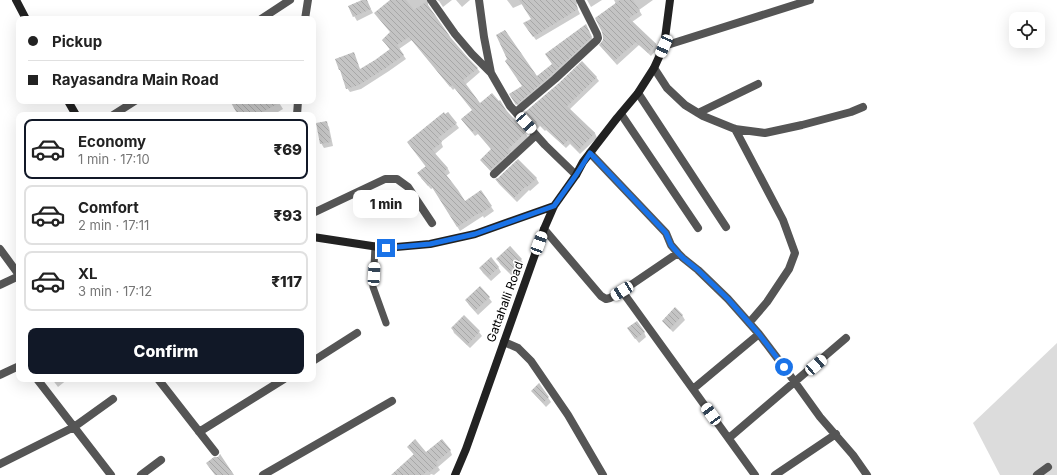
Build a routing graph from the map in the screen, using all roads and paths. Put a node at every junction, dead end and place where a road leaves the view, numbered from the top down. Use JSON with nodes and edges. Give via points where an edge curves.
{"nodes":[{"id":1,"x":16,"y":0,"type":"edge"},
{"id":2,"x":290,"y":0,"type":"edge"},
{"id":3,"x":308,"y":0,"type":"edge"},
{"id":4,"x":431,"y":0,"type":"edge"},
{"id":5,"x":479,"y":0,"type":"edge"},
{"id":6,"x":580,"y":0,"type":"edge"},
{"id":7,"x":670,"y":0,"type":"edge"},
{"id":8,"x":810,"y":0,"type":"edge"},
{"id":9,"x":24,"y":16,"type":"edge"},
{"id":10,"x":266,"y":16,"type":"edge"},
{"id":11,"x":305,"y":16,"type":"edge"},
{"id":12,"x":664,"y":46,"type":"junction"},
{"id":13,"x":654,"y":68,"type":"junction"},
{"id":14,"x":491,"y":72,"type":"junction"},
{"id":15,"x":758,"y":84,"type":"dead end"},
{"id":16,"x":638,"y":93,"type":"junction"},
{"id":17,"x":130,"y":104,"type":"edge"},
{"id":18,"x":863,"y":107,"type":"dead end"},
{"id":19,"x":118,"y":112,"type":"edge"},
{"id":20,"x":516,"y":112,"type":"junction"},
{"id":21,"x":698,"y":113,"type":"junction"},
{"id":22,"x":621,"y":114,"type":"junction"},
{"id":23,"x":735,"y":129,"type":"junction"},
{"id":24,"x":536,"y":134,"type":"junction"},
{"id":25,"x":590,"y":153,"type":"junction"},
{"id":26,"x":494,"y":174,"type":"dead end"},
{"id":27,"x":576,"y":175,"type":"junction"},
{"id":28,"x":554,"y":206,"type":"junction"},
{"id":29,"x":316,"y":212,"type":"edge"},
{"id":30,"x":432,"y":223,"type":"dead end"},
{"id":31,"x":726,"y":227,"type":"dead end"},
{"id":32,"x":698,"y":228,"type":"dead end"},
{"id":33,"x":544,"y":229,"type":"junction"},
{"id":34,"x":316,"y":237,"type":"edge"},
{"id":35,"x":375,"y":246,"type":"junction"},
{"id":36,"x":0,"y":250,"type":"edge"},
{"id":37,"x":678,"y":253,"type":"junction"},
{"id":38,"x":16,"y":271,"type":"edge"},
{"id":39,"x":16,"y":277,"type":"edge"},
{"id":40,"x":0,"y":286,"type":"edge"},
{"id":41,"x":622,"y":291,"type":"junction"},
{"id":42,"x":386,"y":323,"type":"dead end"},
{"id":43,"x":749,"y":323,"type":"junction"},
{"id":44,"x":357,"y":333,"type":"dead end"},
{"id":45,"x":759,"y":334,"type":"junction"},
{"id":46,"x":846,"y":338,"type":"dead end"},
{"id":47,"x":504,"y":342,"type":"junction"},
{"id":48,"x":316,"y":359,"type":"edge"},
{"id":49,"x":16,"y":367,"type":"edge"},
{"id":50,"x":0,"y":375,"type":"edge"},
{"id":51,"x":39,"y":382,"type":"edge"},
{"id":52,"x":160,"y":382,"type":"edge"},
{"id":53,"x":279,"y":382,"type":"edge"},
{"id":54,"x":796,"y":382,"type":"junction"},
{"id":55,"x":693,"y":389,"type":"junction"},
{"id":56,"x":113,"y":399,"type":"dead end"},
{"id":57,"x":392,"y":401,"type":"dead end"},
{"id":58,"x":74,"y":427,"type":"junction"},
{"id":59,"x":199,"y":432,"type":"junction"},
{"id":60,"x":836,"y":434,"type":"junction"},
{"id":61,"x":729,"y":438,"type":"junction"},
{"id":62,"x":215,"y":452,"type":"dead end"},
{"id":63,"x":161,"y":460,"type":"dead end"},
{"id":64,"x":0,"y":464,"type":"edge"},
{"id":65,"x":1048,"y":467,"type":"dead end"},
{"id":66,"x":111,"y":475,"type":"edge"},
{"id":67,"x":141,"y":475,"type":"edge"},
{"id":68,"x":263,"y":475,"type":"edge"},
{"id":69,"x":455,"y":475,"type":"edge"},
{"id":70,"x":603,"y":475,"type":"edge"},
{"id":71,"x":755,"y":475,"type":"edge"},
{"id":72,"x":775,"y":475,"type":"edge"},
{"id":73,"x":867,"y":475,"type":"edge"},
{"id":74,"x":1037,"y":475,"type":"edge"}],
"edges":[{"from":1,"to":9,"type":"main road"},
{"from":2,"to":10,"type":"street"},
{"from":3,"to":11,"type":"street"},
{"from":4,"to":14,"type":"street","via":[[455,34]]},
{"from":5,"to":14,"type":"street"},
{"from":6,"to":20,"type":"street","via":[[598,34],[597,40]]},
{"from":7,"to":12,"type":"main road","name":"Gattahalli Road"},
{"from":8,"to":12,"type":"street"},
{"from":12,"to":13,"type":"main road","name":"Gattahalli Road"},
{"from":13,"to":16,"type":"main road","name":"Gattahalli Road"},
{"from":13,"to":21,"type":"street","via":[[667,88]]},
{"from":14,"to":20,"type":"street"},
{"from":15,"to":21,"type":"street"},
{"from":16,"to":22,"type":"main road","name":"Gattahalli Road"},
{"from":16,"to":31,"type":"street"},
{"from":17,"to":19,"type":"street"},
{"from":18,"to":23,"type":"street","via":[[764,133]]},
{"from":20,"to":24,"type":"street"},
{"from":21,"to":23,"type":"street"},
{"from":22,"to":25,"type":"main road","name":"Gattahalli Road"},
{"from":22,"to":32,"type":"street"},
{"from":23,"to":43,"type":"street","via":[[784,220],[795,253],[789,269]]},
{"from":24,"to":26,"type":"street"},
{"from":24,"to":27,"type":"street"},
{"from":25,"to":27,"type":"main road","name":"Gattahalli Road"},
{"from":25,"to":37,"type":"street","via":[[666,233]]},
{"from":27,"to":28,"type":"main road","name":"Gattahalli Road"},
{"from":28,"to":33,"type":"main road","name":"Gattahalli Road"},
{"from":28,"to":35,"type":"main road","via":[[475,234],[430,244],[386,248]]},
{"from":29,"to":30,"type":"street","via":[[384,179],[397,179],[408,186]]},
{"from":33,"to":41,"type":"street","via":[[602,296],[606,299]]},
{"from":33,"to":47,"type":"main road","name":"Gattahalli Road"},
{"from":34,"to":35,"type":"main road"},
{"from":35,"to":42,"type":"lane","via":[[373,287]]},
{"from":36,"to":38,"type":"street"},
{"from":37,"to":41,"type":"street"},
{"from":37,"to":43,"type":"street","via":[[728,299]]},
{"from":39,"to":40,"type":"street"},
{"from":41,"to":55,"type":"street"},
{"from":43,"to":45,"type":"street"},
{"from":44,"to":48,"type":"street"},
{"from":45,"to":54,"type":"street"},
{"from":45,"to":55,"type":"street"},
{"from":46,"to":54,"type":"street"},
{"from":47,"to":69,"type":"main road","name":"Gattahalli Road"},
{"from":47,"to":70,"type":"street","via":[[518,348],[531,361],[568,415]]},
{"from":49,"to":50,"type":"street"},
{"from":51,"to":58,"type":"street"},
{"from":52,"to":59,"type":"street"},
{"from":53,"to":59,"type":"street"},
{"from":54,"to":60,"type":"street","via":[[820,417]]},
{"from":54,"to":61,"type":"street"},
{"from":55,"to":61,"type":"street"},
{"from":56,"to":58,"type":"street"},
{"from":57,"to":68,"type":"street"},
{"from":58,"to":64,"type":"street"},
{"from":58,"to":66,"type":"street"},
{"from":59,"to":62,"type":"street"},
{"from":60,"to":72,"type":"street"},
{"from":60,"to":73,"type":"street"},
{"from":61,"to":71,"type":"street"},
{"from":63,"to":67,"type":"street"},
{"from":65,"to":74,"type":"street"}]}
